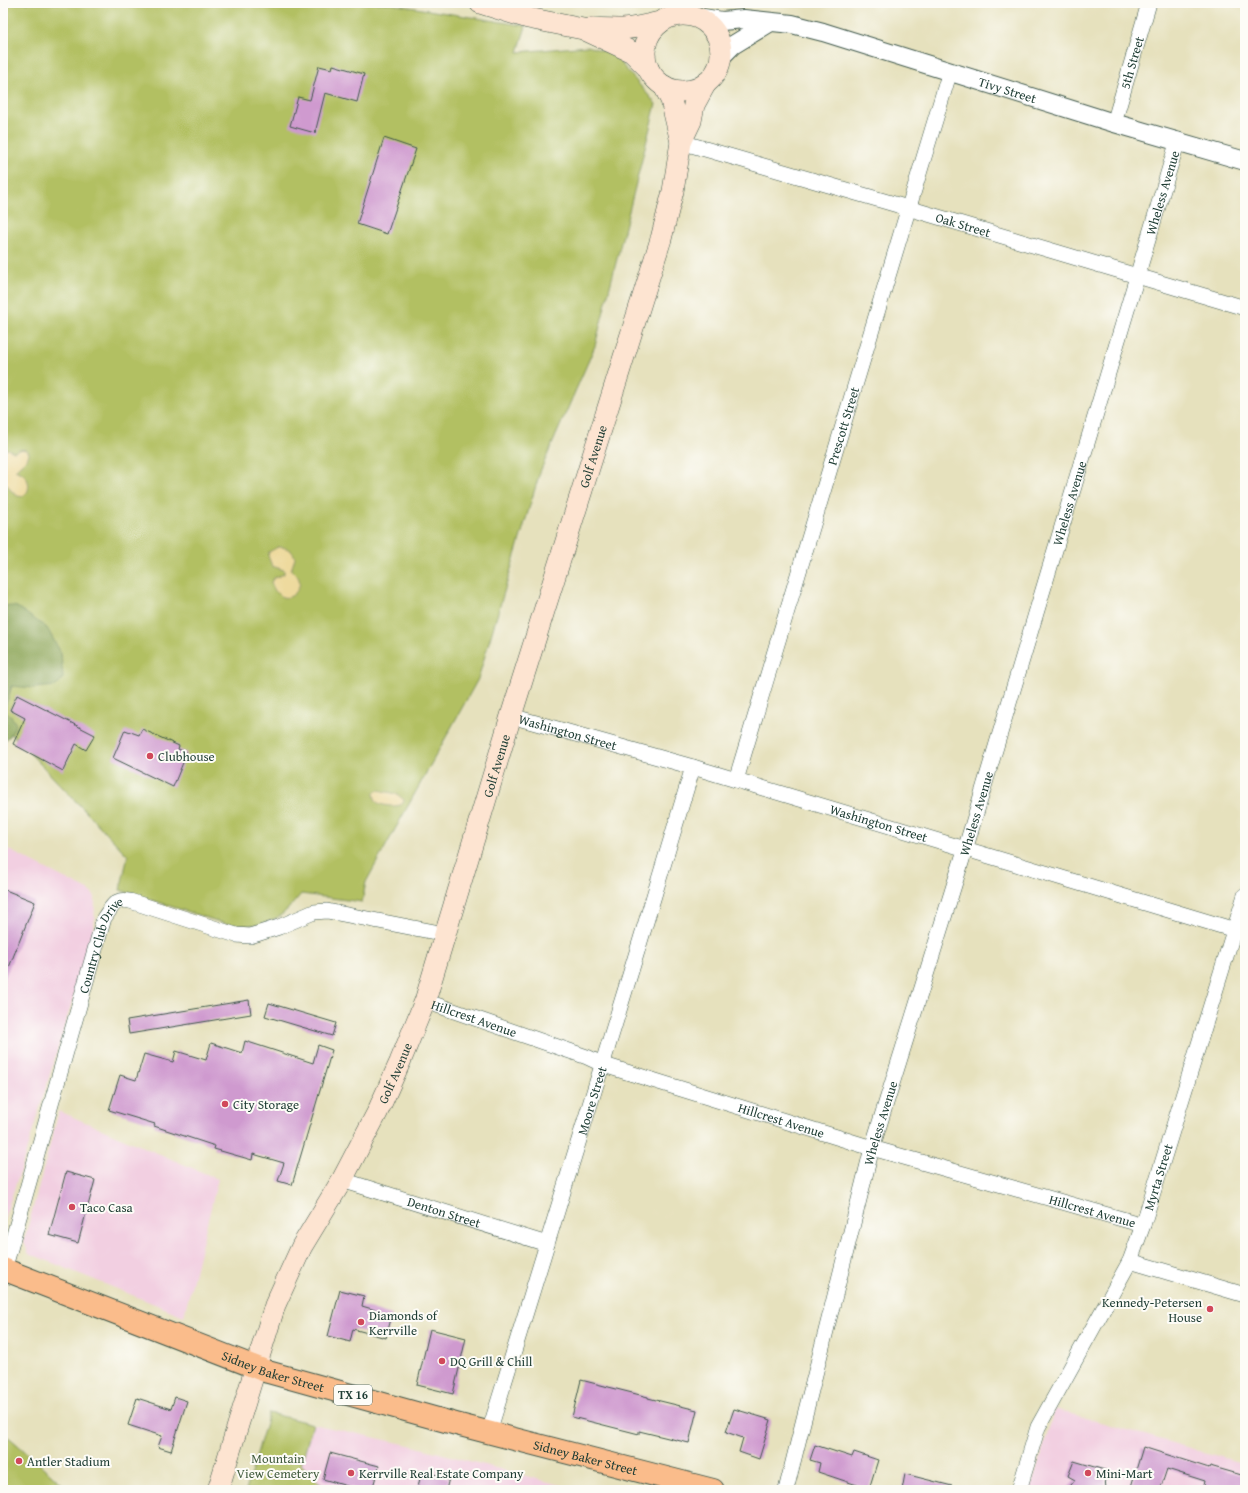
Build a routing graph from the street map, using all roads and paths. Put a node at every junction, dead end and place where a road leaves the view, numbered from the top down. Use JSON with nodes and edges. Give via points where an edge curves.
{"nodes":[{"id":1,"x":1149,"y":3,"type":"edge"},
{"id":2,"x":485,"y":5,"type":"edge"},
{"id":3,"x":697,"y":17,"type":"junction"},
{"id":4,"x":660,"y":22,"type":"junction"},
{"id":5,"x":769,"y":23,"type":"junction"},
{"id":6,"x":583,"y":29,"type":"junction"},
{"id":7,"x":721,"y":57,"type":"junction"},
{"id":8,"x":648,"y":68,"type":"junction"},
{"id":9,"x":950,"y":71,"type":"junction"},
{"id":10,"x":706,"y":83,"type":"junction"},
{"id":11,"x":664,"y":86,"type":"junction"},
{"id":12,"x":1114,"y":123,"type":"junction"},
{"id":13,"x":1178,"y":140,"type":"junction"},
{"id":14,"x":681,"y":142,"type":"junction"},
{"id":15,"x":1245,"y":161,"type":"edge"},
{"id":16,"x":908,"y":208,"type":"junction"},
{"id":17,"x":1137,"y":276,"type":"junction"},
{"id":18,"x":1245,"y":308,"type":"edge"},
{"id":19,"x":511,"y":716,"type":"junction"},
{"id":20,"x":693,"y":767,"type":"junction"},
{"id":21,"x":736,"y":780,"type":"junction"},
{"id":22,"x":964,"y":850,"type":"junction"},
{"id":23,"x":1245,"y":895,"type":"edge"},
{"id":24,"x":1240,"y":932,"type":"edge"},
{"id":25,"x":444,"y":934,"type":"junction"},
{"id":26,"x":425,"y":1001,"type":"junction"},
{"id":27,"x":604,"y":1065,"type":"junction"},
{"id":28,"x":872,"y":1148,"type":"junction"},
{"id":29,"x":342,"y":1180,"type":"junction"},
{"id":30,"x":1143,"y":1225,"type":"junction"},
{"id":31,"x":547,"y":1244,"type":"junction"},
{"id":32,"x":1130,"y":1261,"type":"junction"},
{"id":33,"x":3,"y":1270,"type":"edge"},
{"id":34,"x":1245,"y":1295,"type":"edge"},
{"id":35,"x":256,"y":1367,"type":"junction"},
{"id":36,"x":489,"y":1432,"type":"junction"},
{"id":37,"x":218,"y":1490,"type":"edge"},
{"id":38,"x":713,"y":1490,"type":"edge"},
{"id":39,"x":786,"y":1490,"type":"edge"},
{"id":40,"x":1019,"y":1490,"type":"edge"}],
"edges":[{"from":1,"to":12,"type":"street","name":"5th Street"},
{"from":2,"to":6,"type":"main road","via":[[528,18]]},
{"from":3,"to":4,"type":"main road","via":[[684,14],[671,16]]},
{"from":3,"to":5,"type":"street","name":"Tivy Street"},
{"from":3,"to":7,"type":"main road","via":[[716,33]]},
{"from":4,"to":6,"type":"main road","via":[[623,29]]},
{"from":4,"to":8,"type":"main road","via":[[647,40],[645,57]]},
{"from":5,"to":7,"type":"street","via":[[732,45]]},
{"from":5,"to":9,"type":"street","name":"Tivy Street","via":[[792,24],[823,32]]},
{"from":6,"to":8,"type":"main road","via":[[632,52]]},
{"from":7,"to":10,"type":"main road","via":[[716,72]]},
{"from":8,"to":11,"type":"main road","via":[[654,78]]},
{"from":9,"to":12,"type":"street","name":"Tivy Street"},
{"from":9,"to":16,"type":"street","name":"Prescott Street"},
{"from":10,"to":11,"type":"main road","via":[[695,89],[682,91]]},
{"from":10,"to":14,"type":"main road","name":"Golf Avenue","via":[[694,105],[691,121]]},
{"from":11,"to":14,"type":"main road","name":"Golf Avenue","via":[[671,100]]},
{"from":12,"to":13,"type":"street","name":"Tivy Street"},
{"from":13,"to":15,"type":"street","name":"Tivy Street"},
{"from":13,"to":17,"type":"street","name":"Wheless Avenue"},
{"from":14,"to":16,"type":"street","name":"Oak Street"},
{"from":14,"to":19,"type":"main road","name":"Golf Avenue","via":[[673,191],[661,239]]},
{"from":16,"to":17,"type":"street","name":"Oak Street"},
{"from":16,"to":21,"type":"street","name":"Prescott Street"},
{"from":17,"to":18,"type":"street","name":"Oak Street"},
{"from":17,"to":22,"type":"street","name":"Wheless Avenue"},
{"from":19,"to":20,"type":"street","name":"Washington Street"},
{"from":19,"to":25,"type":"main road","name":"Golf Avenue"},
{"from":20,"to":21,"type":"street","name":"Washington Street"},
{"from":20,"to":27,"type":"street","name":"Moore Street"},
{"from":21,"to":22,"type":"street","name":"Washington Street"},
{"from":22,"to":24,"type":"street","name":"Washington Street"},
{"from":22,"to":28,"type":"street","name":"Wheless Avenue"},
{"from":23,"to":24,"type":"street","name":"Myrta Street"},
{"from":24,"to":30,"type":"street","name":"Myrta Street"},
{"from":25,"to":26,"type":"main road","name":"Golf Avenue"},
{"from":25,"to":33,"type":"street","name":"Country Club Drive","via":[[327,911],[314,912],[250,936],[236,935],[130,901],[115,902],[104,918]]},
{"from":26,"to":27,"type":"street","name":"Hillcrest Avenue"},
{"from":26,"to":29,"type":"main road","name":"Golf Avenue","via":[[377,1114]]},
{"from":27,"to":28,"type":"street","name":"Hillcrest Avenue"},
{"from":27,"to":31,"type":"street","name":"Moore Street"},
{"from":28,"to":30,"type":"street","name":"Hillcrest Avenue"},
{"from":28,"to":39,"type":"street","name":"Wheless Avenue"},
{"from":29,"to":31,"type":"street","name":"Denton Street"},
{"from":29,"to":35,"type":"main road","name":"Golf Avenue","via":[[302,1246],[275,1305]]},
{"from":30,"to":32,"type":"street","name":"Myrta Street"},
{"from":31,"to":36,"type":"street","name":"Moore Street"},
{"from":32,"to":34,"type":"street"},
{"from":32,"to":40,"type":"street","name":"Myrta Street","via":[[1038,1427]]},
{"from":33,"to":35,"type":"main road","name":"Sidney Baker Street","number":"TX 16"},
{"from":35,"to":36,"type":"main road","name":"Sidney Baker Street","number":"TX 16"},
{"from":35,"to":37,"type":"main road","name":"Golf Avenue"},
{"from":36,"to":38,"type":"main road","name":"Sidney Baker Street","number":"TX 16"}]}
